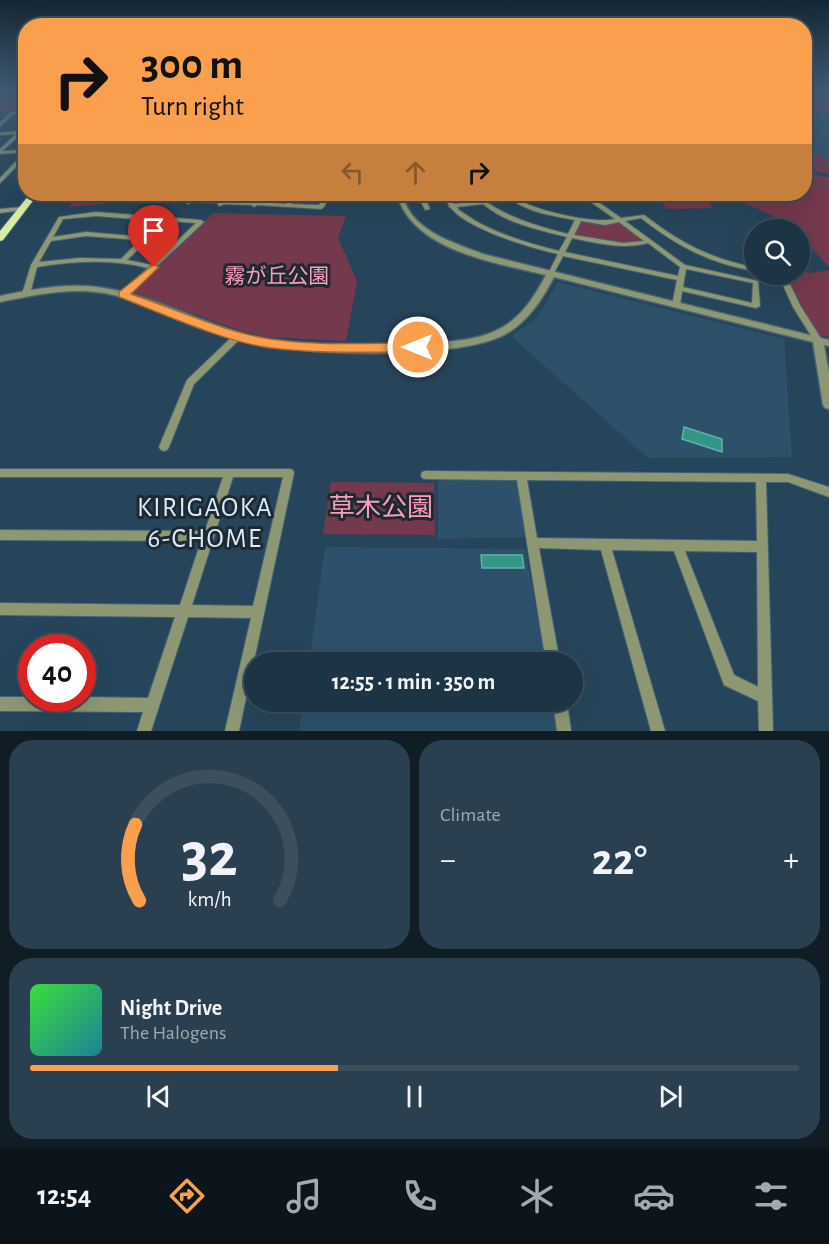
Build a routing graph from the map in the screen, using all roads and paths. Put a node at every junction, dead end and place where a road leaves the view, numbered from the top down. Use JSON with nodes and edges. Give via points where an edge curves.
{"nodes":[{"id":1,"x":18,"y":132,"type":"edge"},
{"id":2,"x":1,"y":133,"type":"edge"},
{"id":3,"x":18,"y":134,"type":"edge"},
{"id":4,"x":0,"y":152,"type":"edge"},
{"id":5,"x":18,"y":152,"type":"edge"},
{"id":6,"x":18,"y":161,"type":"edge"},
{"id":7,"x":0,"y":181,"type":"edge"},
{"id":8,"x":23,"y":201,"type":"edge"},
{"id":9,"x":27,"y":201,"type":"edge"},
{"id":10,"x":176,"y":201,"type":"edge"},
{"id":11,"x":223,"y":201,"type":"edge"},
{"id":12,"x":257,"y":201,"type":"edge"},
{"id":13,"x":290,"y":201,"type":"edge"},
{"id":14,"x":324,"y":201,"type":"edge"},
{"id":15,"x":402,"y":201,"type":"edge"},
{"id":16,"x":424,"y":201,"type":"edge"},
{"id":17,"x":448,"y":201,"type":"edge"},
{"id":18,"x":482,"y":201,"type":"joint"},
{"id":19,"x":521,"y":201,"type":"edge"},
{"id":20,"x":594,"y":201,"type":"edge"},
{"id":21,"x":188,"y":202,"type":"joint"},
{"id":22,"x":220,"y":204,"type":"junction"},
{"id":23,"x":254,"y":205,"type":"junction"},
{"id":24,"x":287,"y":206,"type":"junction"},
{"id":25,"x":451,"y":206,"type":"junction"},
{"id":26,"x":18,"y":209,"type":"junction"},
{"id":27,"x":427,"y":209,"type":"dead end"},
{"id":28,"x":0,"y":211,"type":"edge"},
{"id":29,"x":579,"y":218,"type":"junction"},
{"id":30,"x":165,"y":220,"type":"junction"},
{"id":31,"x":623,"y":220,"type":"junction"},
{"id":32,"x":0,"y":227,"type":"edge"},
{"id":33,"x":571,"y":234,"type":"junction"},
{"id":34,"x":0,"y":238,"type":"edge"},
{"id":35,"x":49,"y":238,"type":"junction"},
{"id":36,"x":145,"y":239,"type":"junction"},
{"id":37,"x":650,"y":241,"type":"junction"},
{"id":38,"x":561,"y":252,"type":"junction"},
{"id":39,"x":123,"y":260,"type":"junction"},
{"id":40,"x":34,"y":265,"type":"junction"},
{"id":41,"x":683,"y":266,"type":"junction"},
{"id":42,"x":154,"y":267,"type":"junction"},
{"id":43,"x":744,"y":267,"type":"edge"},
{"id":44,"x":551,"y":274,"type":"junction"},
{"id":45,"x":681,"y":279,"type":"junction"},
{"id":46,"x":786,"y":285,"type":"edge"},
{"id":47,"x":680,"y":288,"type":"junction"},
{"id":48,"x":26,"y":294,"type":"junction"},
{"id":49,"x":123,"y":295,"type":"junction"},
{"id":50,"x":0,"y":299,"type":"edge"},
{"id":51,"x":676,"y":305,"type":"junction"},
{"id":52,"x":238,"y":336,"type":"junction"},
{"id":53,"x":824,"y":342,"type":"edge"},
{"id":54,"x":829,"y":405,"type":"edge"},
{"id":55,"x":164,"y":447,"type":"dead end"},
{"id":56,"x":0,"y":473,"type":"edge"},
{"id":57,"x":229,"y":474,"type":"junction"},
{"id":58,"x":426,"y":475,"type":"dead end"},
{"id":59,"x":521,"y":475,"type":"junction"},
{"id":60,"x":761,"y":479,"type":"junction"},
{"id":61,"x":829,"y":492,"type":"edge"},
{"id":62,"x":0,"y":535,"type":"edge"},
{"id":63,"x":207,"y":536,"type":"junction"},
{"id":64,"x":534,"y":543,"type":"junction"},
{"id":65,"x":605,"y":544,"type":"junction"},
{"id":66,"x":677,"y":545,"type":"junction"},
{"id":67,"x":763,"y":547,"type":"junction"},
{"id":68,"x":0,"y":609,"type":"edge"},
{"id":69,"x":184,"y":610,"type":"junction"},
{"id":70,"x":259,"y":612,"type":"junction"},
{"id":71,"x":551,"y":652,"type":"edge"},
{"id":72,"x":765,"y":697,"type":"junction"},
{"id":73,"x":0,"y":704,"type":"edge"},
{"id":74,"x":153,"y":705,"type":"junction"},
{"id":75,"x":561,"y":712,"type":"edge"},
{"id":76,"x":144,"y":731,"type":"edge"},
{"id":77,"x":232,"y":731,"type":"edge"},
{"id":78,"x":564,"y":731,"type":"edge"},
{"id":79,"x":658,"y":731,"type":"edge"},
{"id":80,"x":766,"y":731,"type":"edge"}],
"edges":[{"from":1,"to":2,"type":"street"},
{"from":3,"to":4,"type":"street"},
{"from":4,"to":5,"type":"street"},
{"from":6,"to":7,"type":"street"},
{"from":8,"to":26,"type":"main road"},
{"from":9,"to":26,"type":"main road"},
{"from":10,"to":21,"type":"street"},
{"from":11,"to":22,"type":"street"},
{"from":12,"to":23,"type":"street"},
{"from":13,"to":24,"type":"street"},
{"from":14,"to":24,"type":"street","via":[[321,207]]},
{"from":15,"to":44,"type":"street","via":[[412,217],[446,242],[480,256]]},
{"from":16,"to":27,"type":"street"},
{"from":17,"to":25,"type":"street"},
{"from":18,"to":25,"type":"street"},
{"from":18,"to":33,"type":"street","via":[[509,218]]},
{"from":19,"to":29,"type":"street","via":[[533,208]]},
{"from":20,"to":31,"type":"street"},
{"from":21,"to":22,"type":"street"},
{"from":22,"to":23,"type":"street"},
{"from":23,"to":24,"type":"street"},
{"from":25,"to":38,"type":"street","via":[[472,223],[495,234]]},
{"from":26,"to":28,"type":"street"},
{"from":26,"to":32,"type":"main road"},
{"from":26,"to":34,"type":"main road"},
{"from":29,"to":31,"type":"street","via":[[605,223]]},
{"from":29,"to":33,"type":"street"},
{"from":30,"to":35,"type":"street","via":[[96,214],[61,218]]},
{"from":30,"to":36,"type":"street"},
{"from":30,"to":42,"type":"street","via":[[201,222]]},
{"from":31,"to":37,"type":"street"},
{"from":31,"to":43,"type":"street","via":[[642,216],[694,252]]},
{"from":33,"to":37,"type":"street","via":[[625,246]]},
{"from":33,"to":38,"type":"street"},
{"from":35,"to":36,"type":"street","via":[[86,234]]},
{"from":35,"to":40,"type":"street"},
{"from":36,"to":39,"type":"street"},
{"from":37,"to":41,"type":"street"},
{"from":38,"to":44,"type":"street"},
{"from":38,"to":45,"type":"street"},
{"from":39,"to":40,"type":"street","via":[[82,258]]},
{"from":39,"to":42,"type":"street"},
{"from":40,"to":48,"type":"street"},
{"from":41,"to":45,"type":"street"},
{"from":41,"to":47,"type":"street","via":[[756,282],[756,306]]},
{"from":42,"to":49,"type":"street"},
{"from":44,"to":51,"type":"street"},
{"from":44,"to":52,"type":"street","via":[[530,311],[520,320],[496,335],[464,344],[332,348],[270,344]]},
{"from":45,"to":47,"type":"street"},
{"from":46,"to":53,"type":"street","via":[[797,307]]},
{"from":47,"to":51,"type":"street"},
{"from":48,"to":49,"type":"street","via":[[74,287]]},
{"from":48,"to":50,"type":"street"},
{"from":49,"to":52,"type":"street"},
{"from":51,"to":53,"type":"street"},
{"from":52,"to":55,"type":"street","via":[[190,382]]},
{"from":53,"to":54,"type":"street"},
{"from":56,"to":57,"type":"street"},
{"from":57,"to":63,"type":"street"},
{"from":57,"to":70,"type":"street","via":[[289,473]]},
{"from":58,"to":59,"type":"street"},
{"from":59,"to":60,"type":"street"},
{"from":59,"to":64,"type":"street"},
{"from":60,"to":61,"type":"street","via":[[788,478]]},
{"from":60,"to":67,"type":"street"},
{"from":62,"to":63,"type":"street"},
{"from":63,"to":69,"type":"street"},
{"from":64,"to":65,"type":"street"},
{"from":64,"to":71,"type":"street"},
{"from":65,"to":66,"type":"street"},
{"from":65,"to":79,"type":"street"},
{"from":66,"to":67,"type":"street"},
{"from":66,"to":72,"type":"street","via":[[729,680]]},
{"from":67,"to":72,"type":"street"},
{"from":68,"to":69,"type":"street"},
{"from":69,"to":70,"type":"street"},
{"from":69,"to":74,"type":"street"},
{"from":70,"to":77,"type":"street"},
{"from":72,"to":80,"type":"street"},
{"from":73,"to":74,"type":"street"},
{"from":74,"to":76,"type":"street"},
{"from":75,"to":78,"type":"street"}]}
